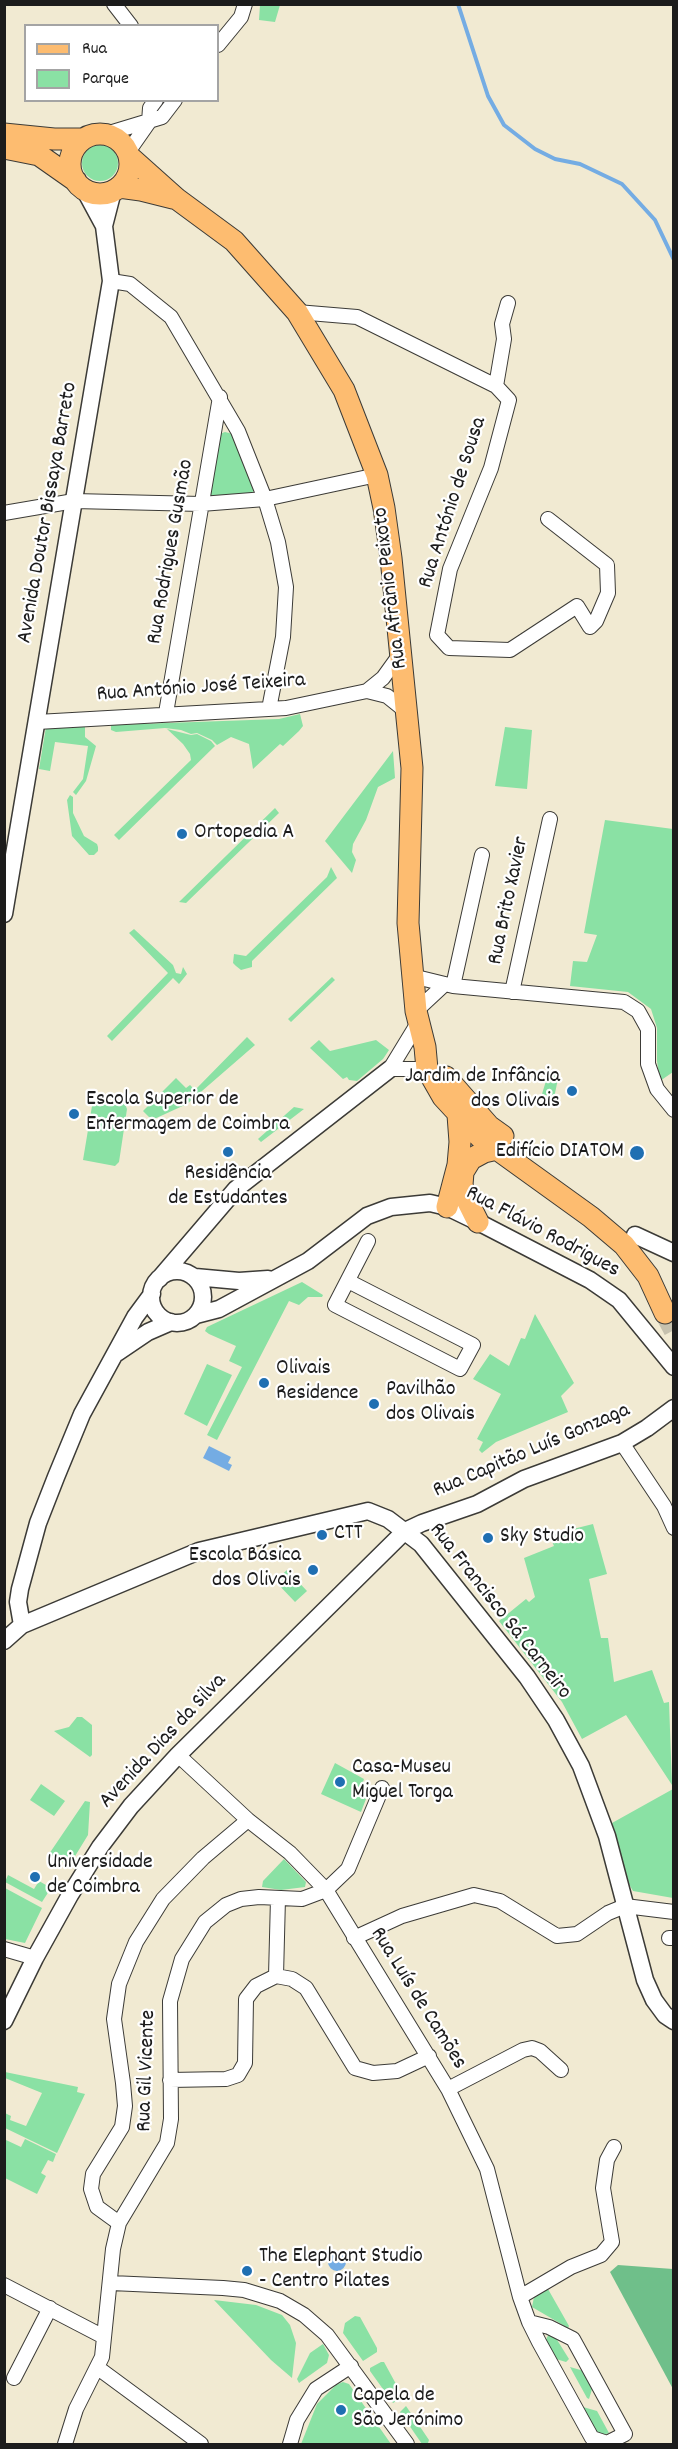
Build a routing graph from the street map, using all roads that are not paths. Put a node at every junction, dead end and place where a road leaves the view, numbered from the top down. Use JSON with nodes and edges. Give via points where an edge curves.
{"nodes":[{"id":1,"x":114,"y":4,"type":"edge"},
{"id":2,"x":245,"y":4,"type":"edge"},
{"id":3,"x":129,"y":24,"type":"edge"},
{"id":4,"x":219,"y":44,"type":"edge"},
{"id":5,"x":154,"y":102,"type":"edge"},
{"id":6,"x":173,"y":102,"type":"edge"},
{"id":7,"x":148,"y":122,"type":"junction"},
{"id":8,"x":4,"y":134,"type":"edge"},
{"id":9,"x":106,"y":134,"type":"junction"},
{"id":10,"x":83,"y":139,"type":"junction"},
{"id":11,"x":4,"y":148,"type":"edge"},
{"id":12,"x":129,"y":155,"type":"junction"},
{"id":13,"x":80,"y":185,"type":"junction"},
{"id":14,"x":116,"y":189,"type":"junction"},
{"id":15,"x":177,"y":199,"type":"junction"},
{"id":16,"x":104,"y":226,"type":"junction"},
{"id":17,"x":111,"y":281,"type":"junction"},
{"id":18,"x":508,"y":303,"type":"dead end"},
{"id":19,"x":297,"y":312,"type":"junction"},
{"id":20,"x":496,"y":386,"type":"junction"},
{"id":21,"x":220,"y":397,"type":"junction"},
{"id":22,"x":376,"y":475,"type":"junction"},
{"id":23,"x":265,"y":499,"type":"junction"},
{"id":24,"x":74,"y":501,"type":"junction"},
{"id":25,"x":201,"y":504,"type":"junction"},
{"id":26,"x":4,"y":513,"type":"edge"},
{"id":27,"x":548,"y":519,"type":"dead end"},
{"id":28,"x":401,"y":653,"type":"junction"},
{"id":29,"x":367,"y":691,"type":"junction"},
{"id":30,"x":269,"y":709,"type":"junction"},
{"id":31,"x":407,"y":712,"type":"junction"},
{"id":32,"x":166,"y":713,"type":"junction"},
{"id":33,"x":37,"y":722,"type":"junction"},
{"id":34,"x":550,"y":819,"type":"dead end"},
{"id":35,"x":482,"y":855,"type":"dead end"},
{"id":36,"x":4,"y":914,"type":"edge"},
{"id":37,"x":412,"y":976,"type":"junction"},
{"id":38,"x":449,"y":985,"type":"junction"},
{"id":39,"x":512,"y":992,"type":"junction"},
{"id":40,"x":417,"y":1017,"type":"junction"},
{"id":41,"x":425,"y":1047,"type":"junction"},
{"id":42,"x":390,"y":1069,"type":"junction"},
{"id":43,"x":428,"y":1069,"type":"junction"},
{"id":44,"x":674,"y":1110,"type":"edge"},
{"id":45,"x":458,"y":1115,"type":"junction"},
{"id":46,"x":497,"y":1149,"type":"junction"},
{"id":47,"x":447,"y":1207,"type":"junction"},
{"id":48,"x":478,"y":1222,"type":"junction"},
{"id":49,"x":635,"y":1235,"type":"junction"},
{"id":50,"x":191,"y":1240,"type":"junction"},
{"id":51,"x":368,"y":1241,"type":"dead end"},
{"id":52,"x":674,"y":1253,"type":"edge"},
{"id":53,"x":191,"y":1275,"type":"junction"},
{"id":54,"x":159,"y":1279,"type":"junction"},
{"id":55,"x":271,"y":1279,"type":"junction"},
{"id":56,"x":348,"y":1281,"type":"junction"},
{"id":57,"x":152,"y":1294,"type":"junction"},
{"id":58,"x":669,"y":1305,"type":"edge"},
{"id":59,"x":196,"y":1315,"type":"junction"},
{"id":60,"x":171,"y":1322,"type":"junction"},
{"id":61,"x":114,"y":1355,"type":"junction"},
{"id":62,"x":674,"y":1366,"type":"edge"},
{"id":63,"x":674,"y":1408,"type":"edge"},
{"id":64,"x":621,"y":1443,"type":"junction"},
{"id":65,"x":674,"y":1528,"type":"edge"},
{"id":66,"x":405,"y":1531,"type":"junction"},
{"id":67,"x":22,"y":1625,"type":"junction"},
{"id":68,"x":4,"y":1641,"type":"edge"},
{"id":69,"x":178,"y":1755,"type":"junction"},
{"id":70,"x":382,"y":1788,"type":"dead end"},
{"id":71,"x":248,"y":1820,"type":"junction"},
{"id":72,"x":326,"y":1890,"type":"junction"},
{"id":73,"x":278,"y":1898,"type":"junction"},
{"id":74,"x":625,"y":1906,"type":"junction"},
{"id":75,"x":674,"y":1912,"type":"edge"},
{"id":76,"x":354,"y":1938,"type":"junction"},
{"id":77,"x":4,"y":1949,"type":"edge"},
{"id":78,"x":35,"y":1958,"type":"junction"},
{"id":79,"x":276,"y":1976,"type":"junction"},
{"id":80,"x":4,"y":2021,"type":"edge"},
{"id":81,"x":674,"y":2021,"type":"edge"},
{"id":82,"x":429,"y":2056,"type":"junction"},
{"id":83,"x":561,"y":2070,"type":"dead end"},
{"id":84,"x":170,"y":2080,"type":"junction"},
{"id":85,"x":448,"y":2089,"type":"junction"},
{"id":86,"x":614,"y":2147,"type":"dead end"},
{"id":87,"x":119,"y":2223,"type":"junction"},
{"id":88,"x":111,"y":2283,"type":"junction"},
{"id":89,"x":4,"y":2285,"type":"edge"},
{"id":90,"x":520,"y":2297,"type":"junction"},
{"id":91,"x":50,"y":2308,"type":"junction"},
{"id":92,"x":529,"y":2322,"type":"junction"},
{"id":93,"x":104,"y":2337,"type":"junction"},
{"id":94,"x":351,"y":2366,"type":"junction"},
{"id":95,"x":98,"y":2368,"type":"junction"},
{"id":96,"x":14,"y":2378,"type":"dead end"},
{"id":97,"x":65,"y":2445,"type":"edge"},
{"id":98,"x":201,"y":2445,"type":"edge"},
{"id":99,"x":290,"y":2445,"type":"edge"},
{"id":100,"x":407,"y":2445,"type":"edge"}],
"edges":[{"from":1,"to":3,"type":"street"},
{"from":2,"to":4,"type":"street","via":[[241,17]]},
{"from":5,"to":7,"type":"street"},
{"from":6,"to":7,"type":"street","via":[[162,117]]},
{"from":7,"to":9,"type":"street"},
{"from":7,"to":12,"type":"street"},
{"from":8,"to":10,"type":"main road"},
{"from":9,"to":10,"type":"main road"},
{"from":9,"to":12,"type":"main road","via":[[123,144]]},
{"from":10,"to":13,"type":"main road","via":[[70,163]]},
{"from":11,"to":13,"type":"main road","via":[[39,155]]},
{"from":12,"to":14,"type":"main road","via":[[129,174]]},
{"from":12,"to":15,"type":"main road","name":"Rua Afrânio Peixoto"},
{"from":13,"to":14,"type":"main road","via":[[93,193]]},
{"from":13,"to":16,"type":"street","name":"Avenida Doutor Bissaya Barreto"},
{"from":14,"to":15,"type":"main road","name":"Rua Afrânio Peixoto","via":[[141,190]]},
{"from":14,"to":16,"type":"street","name":"Avenida Doutor Bissaya Barreto"},
{"from":15,"to":19,"type":"main road","name":"Rua Afrânio Peixoto","via":[[234,241]]},
{"from":16,"to":17,"type":"street","name":"Avenida Doutor Bissaya Barreto"},
{"from":17,"to":21,"type":"street","via":[[130,284],[171,317]]},
{"from":17,"to":24,"type":"street","name":"Avenida Doutor Bissaya Barreto"},
{"from":18,"to":20,"type":"street"},
{"from":19,"to":20,"type":"street","via":[[357,317]]},
{"from":19,"to":22,"type":"main road","name":"Rua Afrânio Peixoto","via":[[344,390]]},
{"from":20,"to":27,"type":"street","name":"Rua António de Sousa","via":[[509,400],[491,468],[450,569],[437,635],[449,648],[510,650],[578,606],[590,627],[596,621],[608,592],[607,565]]},
{"from":21,"to":23,"type":"street"},
{"from":21,"to":25,"type":"street","name":"Rua Rodrigues Gusmão"},
{"from":22,"to":23,"type":"street"},
{"from":22,"to":28,"type":"main road","name":"Rua Afrânio Peixoto","via":[[384,508]]},
{"from":23,"to":25,"type":"street"},
{"from":23,"to":30,"type":"street","via":[[286,587],[283,637]]},
{"from":24,"to":25,"type":"street"},
{"from":24,"to":26,"type":"street"},
{"from":24,"to":33,"type":"street","name":"Avenida Doutor Bissaya Barreto"},
{"from":25,"to":32,"type":"street","name":"Rua Rodrigues Gusmão"},
{"from":28,"to":29,"type":"street","via":[[383,678]]},
{"from":28,"to":31,"type":"main road","name":"Rua Afrânio Peixoto"},
{"from":29,"to":30,"type":"street","name":"Rua António José Teixeira"},
{"from":29,"to":31,"type":"street","via":[[387,696]]},
{"from":30,"to":32,"type":"street","name":"Rua António José Teixeira"},
{"from":31,"to":37,"type":"main road","name":"Rua Afrânio Peixoto","via":[[412,768],[408,923]]},
{"from":32,"to":33,"type":"street","name":"Rua António José Teixeira"},
{"from":33,"to":36,"type":"street","name":"Avenida Doutor Bissaya Barreto"},
{"from":34,"to":39,"type":"street","name":"Rua Brito Xavier"},
{"from":35,"to":38,"type":"street"},
{"from":37,"to":38,"type":"street"},
{"from":37,"to":40,"type":"main road","name":"Rua Afrânio Peixoto"},
{"from":38,"to":39,"type":"street"},
{"from":38,"to":40,"type":"street"},
{"from":39,"to":44,"type":"street","via":[[624,1002],[638,1011],[648,1029],[648,1064],[657,1089]]},
{"from":40,"to":41,"type":"main road","name":"Rua Afrânio Peixoto"},
{"from":40,"to":42,"type":"street"},
{"from":41,"to":43,"type":"main road","name":"Rua Afrânio Peixoto"},
{"from":41,"to":49,"type":"main road","name":"Rua Afrânio Peixoto","via":[[455,1089],[489,1126]]},
{"from":42,"to":43,"type":"street"},
{"from":42,"to":50,"type":"street","via":[[236,1190]]},
{"from":43,"to":45,"type":"main road","name":"Rua Afrânio Peixoto"},
{"from":45,"to":46,"type":"main road","name":"Rua Afrânio Peixoto"},
{"from":45,"to":47,"type":"main road","via":[[458,1165]]},
{"from":46,"to":48,"type":"main road","via":[[471,1159],[463,1172],[462,1185]]},
{"from":46,"to":58,"type":"main road","name":"Rua Afrânio Peixoto","via":[[591,1216],[624,1245]]},
{"from":47,"to":48,"type":"street","name":"Rua Flávio Rodrigues"},
{"from":47,"to":55,"type":"street","name":"Rua Flávio Rodrigues","via":[[409,1204],[367,1216],[308,1261]]},
{"from":48,"to":62,"type":"street","name":"Rua Flávio Rodrigues","via":[[590,1280],[618,1300]]},
{"from":49,"to":52,"type":"street"},
{"from":49,"to":58,"type":"main road","name":"Rua Afrânio Peixoto","via":[[661,1271]]},
{"from":50,"to":53,"type":"street"},
{"from":50,"to":54,"type":"street"},
{"from":51,"to":56,"type":"street"},
{"from":53,"to":54,"type":"street","via":[[172,1271]]},
{"from":53,"to":55,"type":"street","name":"Rua Flávio Rodrigues","via":[[239,1281]]},
{"from":53,"to":59,"type":"street","via":[[203,1292]]},
{"from":54,"to":57,"type":"street"},
{"from":55,"to":59,"type":"street","name":"Rua Flávio Rodrigues","via":[[219,1309]]},
{"from":56,"to":56,"type":"street","via":[[335,1305],[460,1369],[473,1345]]},
{"from":57,"to":60,"type":"street","via":[[154,1309]]},
{"from":57,"to":61,"type":"street"},
{"from":59,"to":60,"type":"street","via":[[188,1321]]},
{"from":60,"to":61,"type":"street"},
{"from":61,"to":67,"type":"street","via":[[82,1414],[38,1523],[18,1602]]},
{"from":63,"to":64,"type":"street","name":"Rua Capitão Luís Gonzaga"},
{"from":64,"to":65,"type":"street","via":[[664,1506]]},
{"from":64,"to":66,"type":"street","name":"Rua Capitão Luís Gonzaga","via":[[524,1479],[477,1504]]},
{"from":66,"to":67,"type":"street","name":"Rua Francisco Sá Carneiro","via":[[368,1511],[199,1551]]},
{"from":66,"to":69,"type":"street","name":"Avenida Dias da Silva"},
{"from":66,"to":74,"type":"street","name":"Rua Francisco Sá Carneiro","via":[[428,1553],[527,1677],[556,1720],[581,1767],[607,1836]]},
{"from":67,"to":68,"type":"street","name":"Rua Francisco Sá Carneiro"},
{"from":69,"to":71,"type":"street","name":"Rua Luís de Camões"},
{"from":69,"to":78,"type":"street","name":"Avenida Dias da Silva","via":[[100,1847]]},
{"from":70,"to":72,"type":"street","via":[[348,1869]]},
{"from":71,"to":72,"type":"street","name":"Rua Luís de Camões"},
{"from":71,"to":87,"type":"street","via":[[203,1858],[164,1899],[136,1942],[119,1984],[114,2019],[124,2116],[122,2127],[93,2174],[90,2189],[98,2207]]},
{"from":72,"to":73,"type":"street","name":"Rua Gil Vicente","via":[[302,1899]]},
{"from":72,"to":76,"type":"street","name":"Rua Luís de Camões"},
{"from":73,"to":79,"type":"street"},
{"from":73,"to":84,"type":"street","name":"Rua Gil Vicente","via":[[240,1899],[226,1905],[205,1922],[182,1959],[170,2001]]},
{"from":74,"to":75,"type":"street"},
{"from":74,"to":76,"type":"street","via":[[577,1934],[557,1936],[500,1901],[474,1894],[402,1916]]},
{"from":74,"to":81,"type":"street","name":"Rua Francisco Sá Carneiro","via":[[645,1980],[665,2015]]},
{"from":76,"to":82,"type":"street","name":"Rua Luís de Camões"},
{"from":77,"to":78,"type":"street"},
{"from":78,"to":80,"type":"street","name":"Avenida Dias da Silva"},
{"from":79,"to":82,"type":"street","via":[[292,1979],[306,1988],[355,2068],[373,2073],[397,2071]]},
{"from":79,"to":84,"type":"street","via":[[256,1986],[246,1999],[245,2062],[238,2075],[226,2079]]},
{"from":82,"to":85,"type":"street","name":"Rua Luís de Camões"},
{"from":83,"to":85,"type":"street","via":[[532,2048]]},
{"from":84,"to":87,"type":"street","name":"Rua Gil Vicente","via":[[167,2143]]},
{"from":85,"to":90,"type":"street","name":"Rua Luís de Camões","via":[[487,2169]]},
{"from":86,"to":90,"type":"street","via":[[607,2160],[603,2188],[612,2242],[601,2255],[571,2267]]},
{"from":87,"to":88,"type":"street","name":"Rua Gil Vicente"},
{"from":88,"to":93,"type":"street","name":"Rua Gil Vicente"},
{"from":88,"to":94,"type":"street","via":[[223,2288],[263,2294],[304,2315],[327,2335]]},
{"from":89,"to":91,"type":"street"},
{"from":90,"to":92,"type":"street","name":"Rua Luís de Camões"},
{"from":91,"to":93,"type":"street"},
{"from":91,"to":96,"type":"street"},
{"from":92,"to":92,"type":"street","name":"Rua Luís de Camões","via":[[592,2438],[607,2444],[626,2434],[573,2339]]},
{"from":93,"to":95,"type":"street","name":"Rua Gil Vicente"},
{"from":94,"to":99,"type":"street","via":[[315,2389],[297,2420]]},
{"from":94,"to":100,"type":"street"},
{"from":95,"to":97,"type":"street","name":"Rua Gil Vicente","via":[[76,2409]]},
{"from":95,"to":98,"type":"street"}]}
